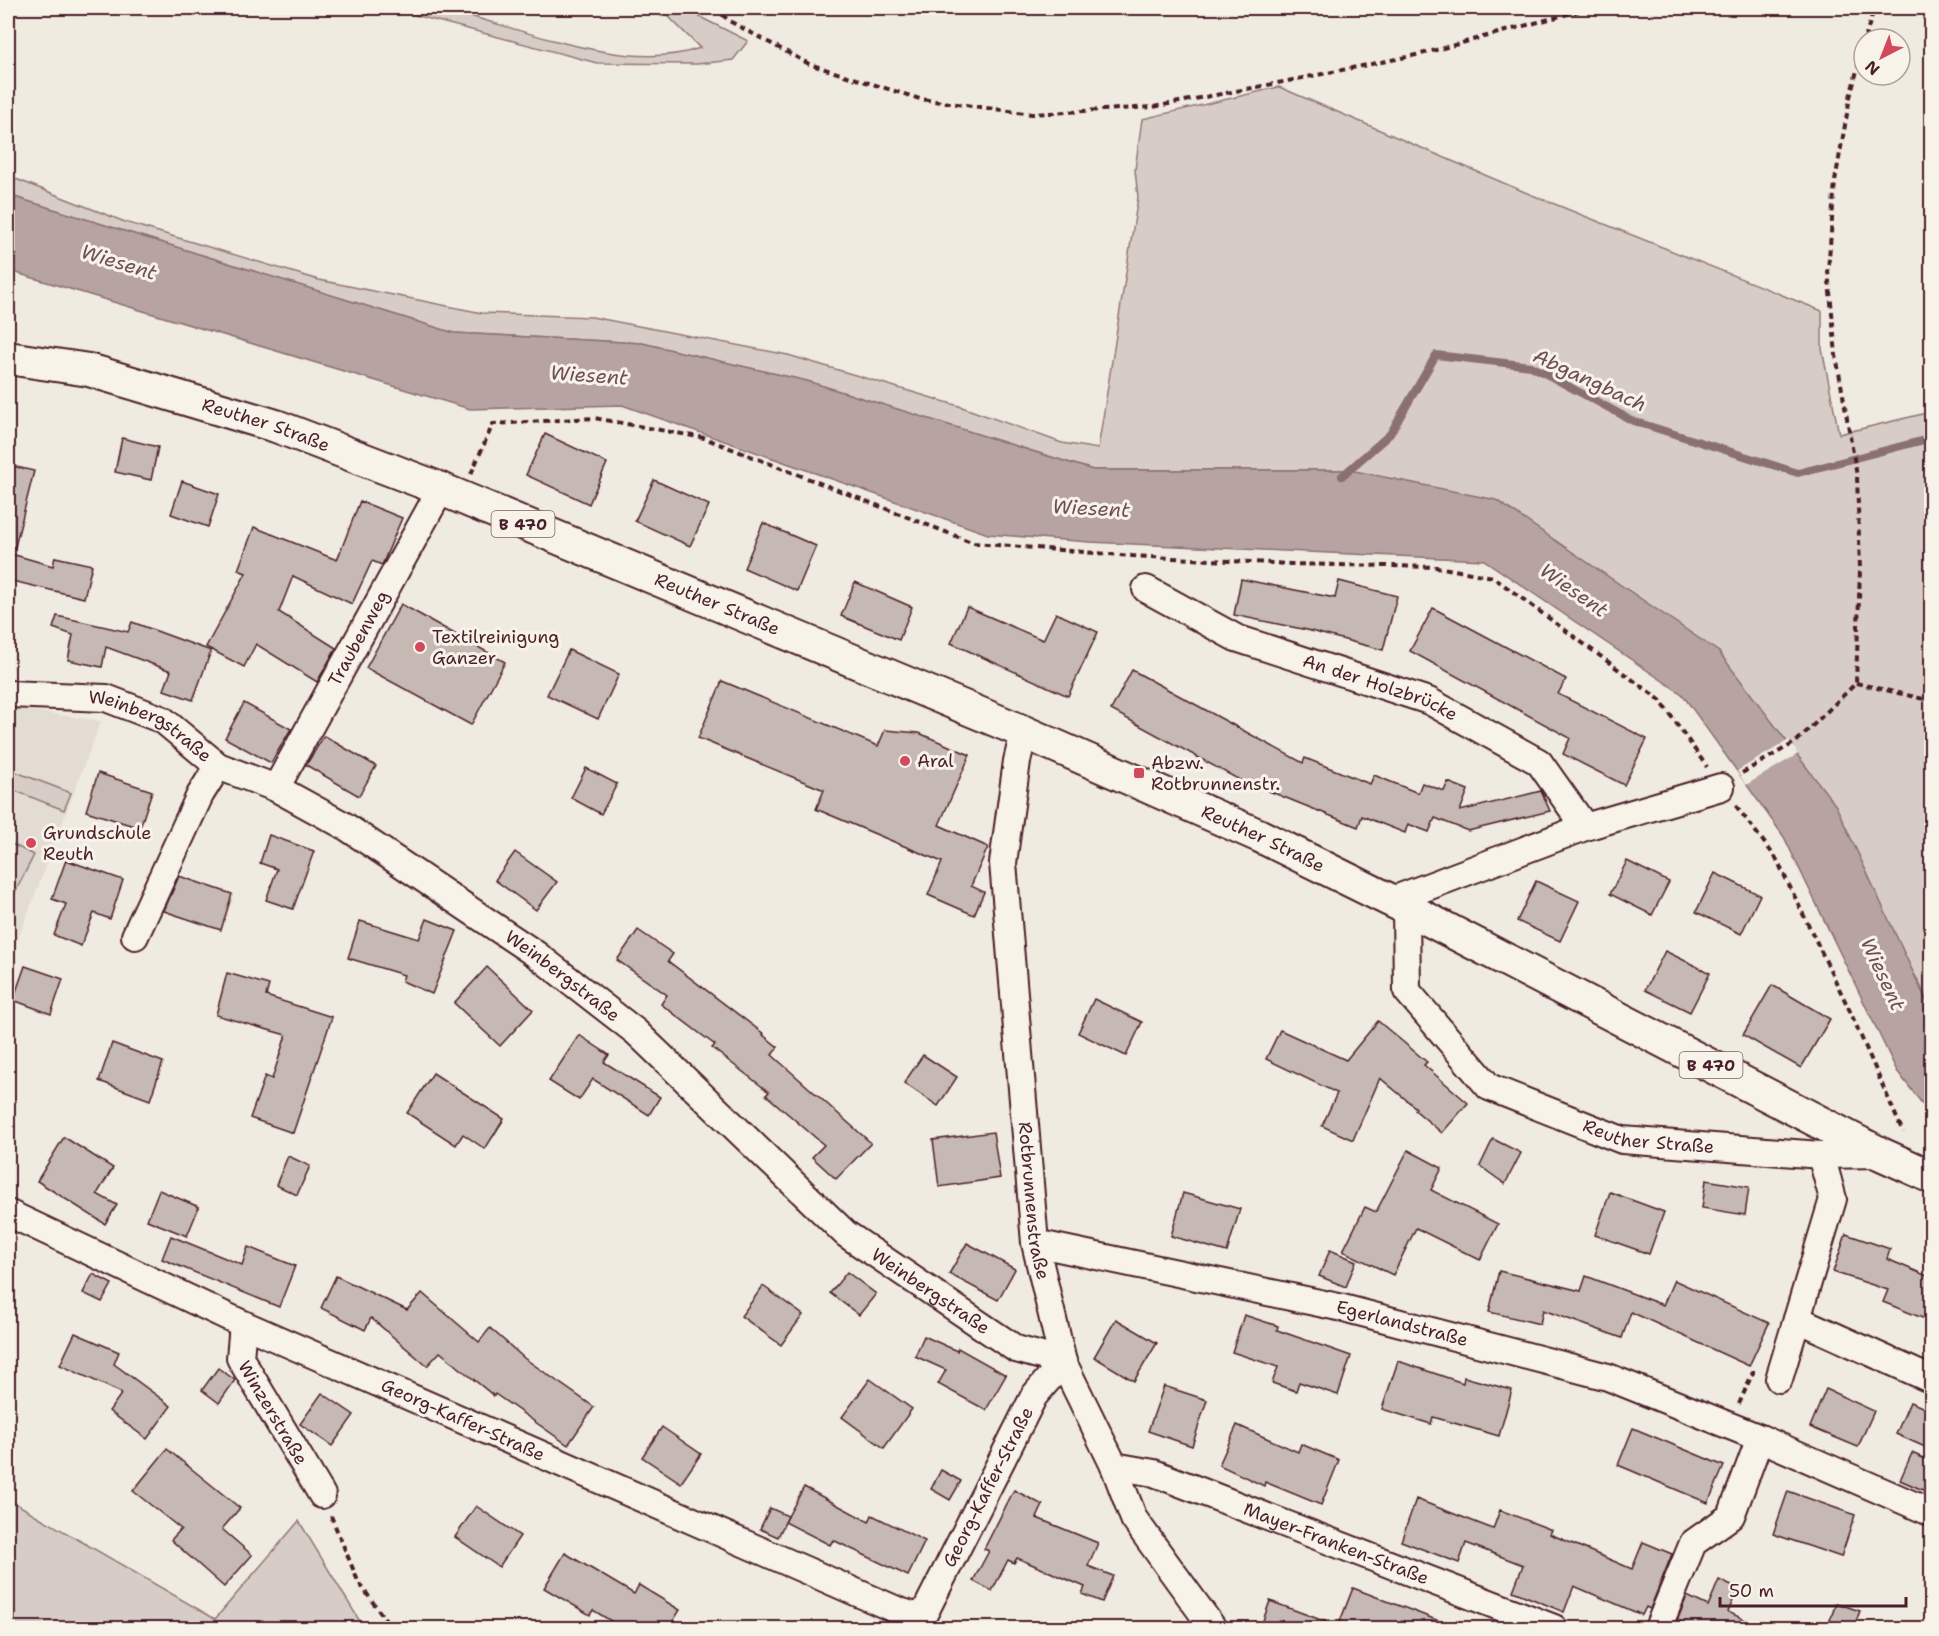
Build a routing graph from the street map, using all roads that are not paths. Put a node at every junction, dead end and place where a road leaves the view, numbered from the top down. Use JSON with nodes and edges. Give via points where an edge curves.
{"nodes":[{"id":1,"x":8,"y":358,"type":"edge"},
{"id":2,"x":451,"y":493,"type":"junction"},
{"id":3,"x":1146,"y":589,"type":"dead end"},
{"id":4,"x":8,"y":694,"type":"edge"},
{"id":5,"x":1024,"y":732,"type":"junction"},
{"id":6,"x":218,"y":766,"type":"junction"},
{"id":7,"x":1727,"y":783,"type":"road end"},
{"id":8,"x":276,"y":788,"type":"junction"},
{"id":9,"x":1586,"y":827,"type":"junction"},
{"id":10,"x":1398,"y":904,"type":"junction"},
{"id":11,"x":135,"y":936,"type":"dead end"},
{"id":12,"x":1881,"y":1154,"type":"junction"},
{"id":13,"x":1821,"y":1155,"type":"junction"},
{"id":14,"x":1926,"y":1174,"type":"edge"},
{"id":15,"x":8,"y":1213,"type":"edge"},
{"id":16,"x":1035,"y":1243,"type":"junction"},
{"id":17,"x":1797,"y":1319,"type":"junction"},
{"id":18,"x":243,"y":1324,"type":"junction"},
{"id":19,"x":1063,"y":1362,"type":"junction"},
{"id":20,"x":1779,"y":1379,"type":"road end"},
{"id":21,"x":1932,"y":1380,"type":"edge"},
{"id":22,"x":1760,"y":1438,"type":"junction"},
{"id":23,"x":1114,"y":1466,"type":"junction"},
{"id":24,"x":322,"y":1496,"type":"road end"},
{"id":25,"x":1932,"y":1513,"type":"edge"},
{"id":26,"x":925,"y":1623,"type":"edge"},
{"id":27,"x":1213,"y":1629,"type":"edge"},
{"id":28,"x":1554,"y":1629,"type":"edge"},
{"id":29,"x":1658,"y":1629,"type":"edge"}],
"edges":[{"from":1,"to":2,"type":"main road","name":"Reuther Straße","number":"B 470","via":[[90,370],[276,426]]},
{"from":2,"to":5,"type":"main road","name":"Reuther Straße","number":"B 470"},
{"from":2,"to":8,"type":"street","name":"Traubenweg"},
{"from":3,"to":9,"type":"street","name":"An der Holzbrücke","via":[[1236,638],[1429,701],[1539,762]]},
{"from":4,"to":6,"type":"street","name":"Weinbergstraße","via":[[106,698],[163,720]]},
{"from":5,"to":10,"type":"main road","name":"Reuther Straße","number":"B 470","via":[[1260,836]]},
{"from":5,"to":16,"type":"street","name":"Rotbrunnenstraße","via":[[1003,863]]},
{"from":6,"to":8,"type":"street","name":"Weinbergstraße"},
{"from":6,"to":11,"type":"street","via":[[200,795]]},
{"from":7,"to":9,"type":"street"},
{"from":8,"to":19,"type":"street","name":"Weinbergstraße","via":[[345,826],[424,878],[590,995],[636,1032],[846,1234],[1016,1349]]},
{"from":9,"to":10,"type":"street"},
{"from":10,"to":12,"type":"main road","name":"Reuther Straße","number":"B 470"},
{"from":10,"to":13,"type":"street","name":"Reuther Straße","via":[[1407,992],[1489,1087],[1622,1140]]},
{"from":12,"to":13,"type":"street","name":"Reuther Straße"},
{"from":12,"to":14,"type":"main road","name":"Reuther Straße","number":"B 470"},
{"from":13,"to":17,"type":"street","via":[[1833,1198]]},
{"from":15,"to":18,"type":"street","name":"Georg-Kaffer-Straße"},
{"from":16,"to":19,"type":"street","name":"Rotbrunnenstraße"},
{"from":16,"to":22,"type":"street","name":"Egerlandstraße","via":[[1343,1308],[1608,1377]]},
{"from":17,"to":20,"type":"street"},
{"from":17,"to":21,"type":"street"},
{"from":18,"to":24,"type":"street","name":"Winzerstraße","via":[[240,1358]]},
{"from":18,"to":26,"type":"street","name":"Georg-Kaffer-Straße"},
{"from":19,"to":23,"type":"street","name":"Rotbrunnenstraße"},
{"from":19,"to":26,"type":"street","name":"Georg-Kaffer-Straße","via":[[1034,1396]]},
{"from":22,"to":25,"type":"street","name":"Egerlandstraße"},
{"from":22,"to":29,"type":"street","via":[[1731,1516],[1693,1543]]},
{"from":23,"to":27,"type":"street","name":"Rotbrunnenstraße","via":[[1134,1519]]},
{"from":23,"to":28,"type":"street","name":"Mayer-Franken-Straße","via":[[1154,1473]]}]}
